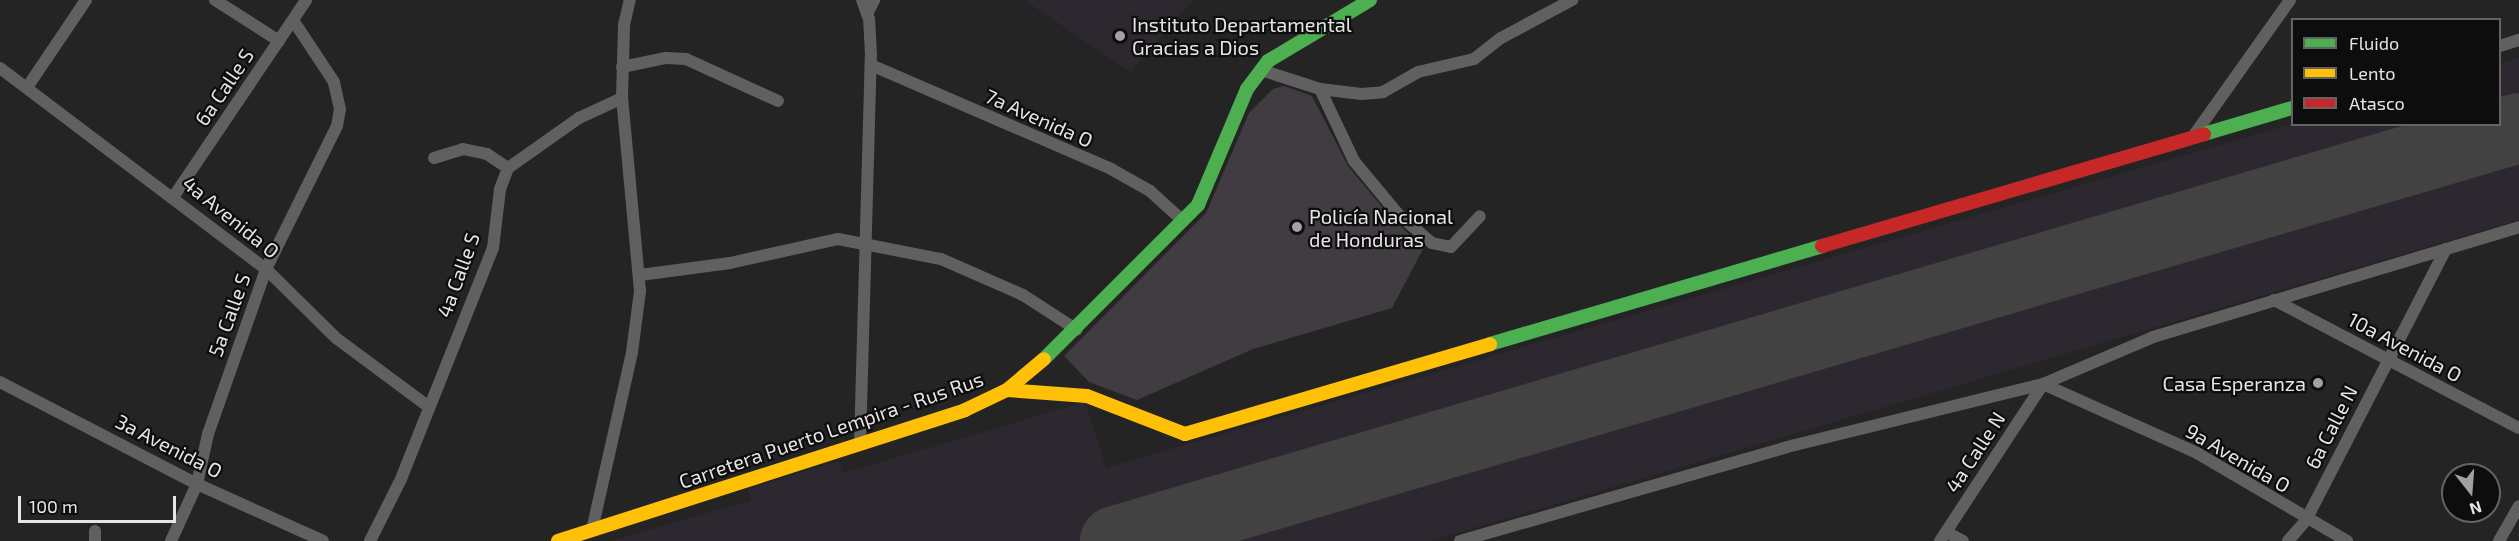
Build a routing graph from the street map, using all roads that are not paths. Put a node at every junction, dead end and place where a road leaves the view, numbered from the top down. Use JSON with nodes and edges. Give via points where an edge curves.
{"nodes":[{"id":1,"x":86,"y":0,"type":"edge"},
{"id":2,"x":216,"y":0,"type":"edge"},
{"id":3,"x":306,"y":0,"type":"edge"},
{"id":4,"x":862,"y":0,"type":"edge"},
{"id":5,"x":874,"y":0,"type":"edge"},
{"id":6,"x":1370,"y":0,"type":"edge"},
{"id":7,"x":1572,"y":0,"type":"edge"},
{"id":8,"x":2290,"y":0,"type":"edge"},
{"id":9,"x":625,"y":2,"type":"edge"},
{"id":10,"x":867,"y":14,"type":"junction"},
{"id":11,"x":293,"y":20,"type":"junction"},
{"id":12,"x":2519,"y":40,"type":"edge"},
{"id":13,"x":279,"y":41,"type":"junction"},
{"id":14,"x":2501,"y":45,"type":"edge"},
{"id":15,"x":871,"y":64,"type":"junction"},
{"id":16,"x":0,"y":68,"type":"edge"},
{"id":17,"x":622,"y":68,"type":"junction"},
{"id":18,"x":1261,"y":70,"type":"junction"},
{"id":19,"x":28,"y":86,"type":"junction"},
{"id":20,"x":1320,"y":89,"type":"junction"},
{"id":21,"x":622,"y":98,"type":"junction"},
{"id":22,"x":778,"y":101,"type":"dead end"},
{"id":23,"x":2291,"y":108,"type":"edge"},
{"id":24,"x":2191,"y":139,"type":"junction"},
{"id":25,"x":434,"y":158,"type":"dead end"},
{"id":26,"x":508,"y":168,"type":"junction"},
{"id":27,"x":174,"y":196,"type":"junction"},
{"id":28,"x":1480,"y":216,"type":"dead end"},
{"id":29,"x":1182,"y":220,"type":"junction"},
{"id":30,"x":2519,"y":226,"type":"edge"},
{"id":31,"x":868,"y":244,"type":"junction"},
{"id":32,"x":2446,"y":249,"type":"junction"},
{"id":33,"x":266,"y":269,"type":"junction"},
{"id":34,"x":640,"y":275,"type":"junction"},
{"id":35,"x":2274,"y":300,"type":"junction"},
{"id":36,"x":1077,"y":330,"type":"junction"},
{"id":37,"x":2387,"y":360,"type":"junction"},
{"id":38,"x":0,"y":382,"type":"edge"},
{"id":39,"x":2043,"y":384,"type":"junction"},
{"id":40,"x":1007,"y":390,"type":"junction"},
{"id":41,"x":429,"y":407,"type":"junction"},
{"id":42,"x":2519,"y":428,"type":"edge"},
{"id":43,"x":860,"y":444,"type":"junction"},
{"id":44,"x":197,"y":484,"type":"junction"},
{"id":45,"x":2519,"y":506,"type":"edge"},
{"id":46,"x":2306,"y":520,"type":"junction"},
{"id":47,"x":592,"y":530,"type":"junction"},
{"id":48,"x":1943,"y":537,"type":"edge"},
{"id":49,"x":171,"y":541,"type":"edge"},
{"id":50,"x":323,"y":541,"type":"edge"},
{"id":51,"x":370,"y":541,"type":"edge"},
{"id":52,"x":558,"y":541,"type":"edge"},
{"id":53,"x":1460,"y":541,"type":"edge"},
{"id":54,"x":1963,"y":541,"type":"edge"},
{"id":55,"x":2288,"y":541,"type":"edge"},
{"id":56,"x":2347,"y":541,"type":"edge"},
{"id":57,"x":2499,"y":541,"type":"edge"}],
"edges":[{"from":1,"to":19,"type":"street"},
{"from":2,"to":13,"type":"street"},
{"from":3,"to":11,"type":"street","name":"6a Calle S"},
{"from":4,"to":10,"type":"street"},
{"from":5,"to":10,"type":"street"},
{"from":6,"to":18,"type":"street","name":"Carretera Puerto Lempira - Rus Rus"},
{"from":7,"to":20,"type":"street","via":[[1501,38],[1474,59],[1418,72],[1383,92]]},
{"from":8,"to":24,"type":"street"},
{"from":9,"to":17,"type":"street"},
{"from":10,"to":15,"type":"street"},
{"from":11,"to":13,"type":"street","name":"6a Calle S"},
{"from":11,"to":33,"type":"street","name":"5a Calle S","via":[[324,62],[340,109],[337,126]]},
{"from":12,"to":14,"type":"street"},
{"from":13,"to":27,"type":"street","name":"6a Calle S"},
{"from":15,"to":29,"type":"street","name":"7a Avenida O","via":[[1111,169],[1150,191]]},
{"from":15,"to":31,"type":"street"},
{"from":16,"to":19,"type":"street","name":"4a Avenida O"},
{"from":17,"to":21,"type":"street"},
{"from":17,"to":22,"type":"street","via":[[666,58],[686,60]]},
{"from":18,"to":20,"type":"street"},
{"from":18,"to":29,"type":"street","name":"Carretera Puerto Lempira - Rus Rus","via":[[1247,89],[1208,185]]},
{"from":19,"to":27,"type":"street","name":"4a Avenida O"},
{"from":20,"to":28,"type":"street","via":[[1354,161],[1398,214],[1432,243],[1451,247]]},
{"from":21,"to":26,"type":"street","via":[[579,118]]},
{"from":21,"to":34,"type":"street"},
{"from":23,"to":24,"type":"street"},
{"from":24,"to":40,"type":"street","via":[[1185,434],[1087,396]]},
{"from":25,"to":26,"type":"street","via":[[463,149],[487,154]]},
{"from":26,"to":41,"type":"street","name":"4a Calle S","via":[[500,189],[492,248]]},
{"from":27,"to":33,"type":"street","name":"4a Avenida O"},
{"from":29,"to":36,"type":"street","name":"Carretera Puerto Lempira - Rus Rus"},
{"from":30,"to":32,"type":"street"},
{"from":31,"to":34,"type":"street","via":[[838,239],[730,263]]},
{"from":31,"to":36,"type":"street","via":[[941,259],[1023,295]]},
{"from":31,"to":43,"type":"street"},
{"from":32,"to":35,"type":"street"},
{"from":32,"to":37,"type":"street","name":"6a Calle N"},
{"from":33,"to":41,"type":"street","name":"4a Avenida O","via":[[336,338]]},
{"from":33,"to":44,"type":"street","name":"5a Calle S","via":[[208,434]]},
{"from":34,"to":47,"type":"street","via":[[632,352]]},
{"from":35,"to":37,"type":"street","name":"10a Avenida O"},
{"from":35,"to":39,"type":"street","via":[[2143,341]]},
{"from":36,"to":40,"type":"street","name":"Carretera Puerto Lempira - Rus Rus"},
{"from":37,"to":42,"type":"street","name":"10a Avenida O"},
{"from":37,"to":46,"type":"street","name":"6a Calle N"},
{"from":38,"to":44,"type":"street","name":"3a Avenida O"},
{"from":39,"to":46,"type":"street","name":"9a Avenida O","via":[[2197,453]]},
{"from":39,"to":48,"type":"street","name":"4a Calle N"},
{"from":39,"to":53,"type":"street","via":[[1796,445]]},
{"from":40,"to":43,"type":"street","name":"Carretera Puerto Lempira - Rus Rus","via":[[965,410]]},
{"from":41,"to":51,"type":"street","name":"4a Calle S"},
{"from":43,"to":47,"type":"street","name":"Carretera Puerto Lempira - Rus Rus"},
{"from":44,"to":49,"type":"street","name":"5a Calle S"},
{"from":44,"to":50,"type":"street","name":"3a Avenida O"},
{"from":45,"to":57,"type":"street"},
{"from":46,"to":55,"type":"street","name":"6a Calle N"},
{"from":46,"to":56,"type":"street","name":"9a Avenida O"},
{"from":47,"to":52,"type":"street","name":"Carretera Puerto Lempira - Rus Rus"},
{"from":48,"to":54,"type":"street"}]}
